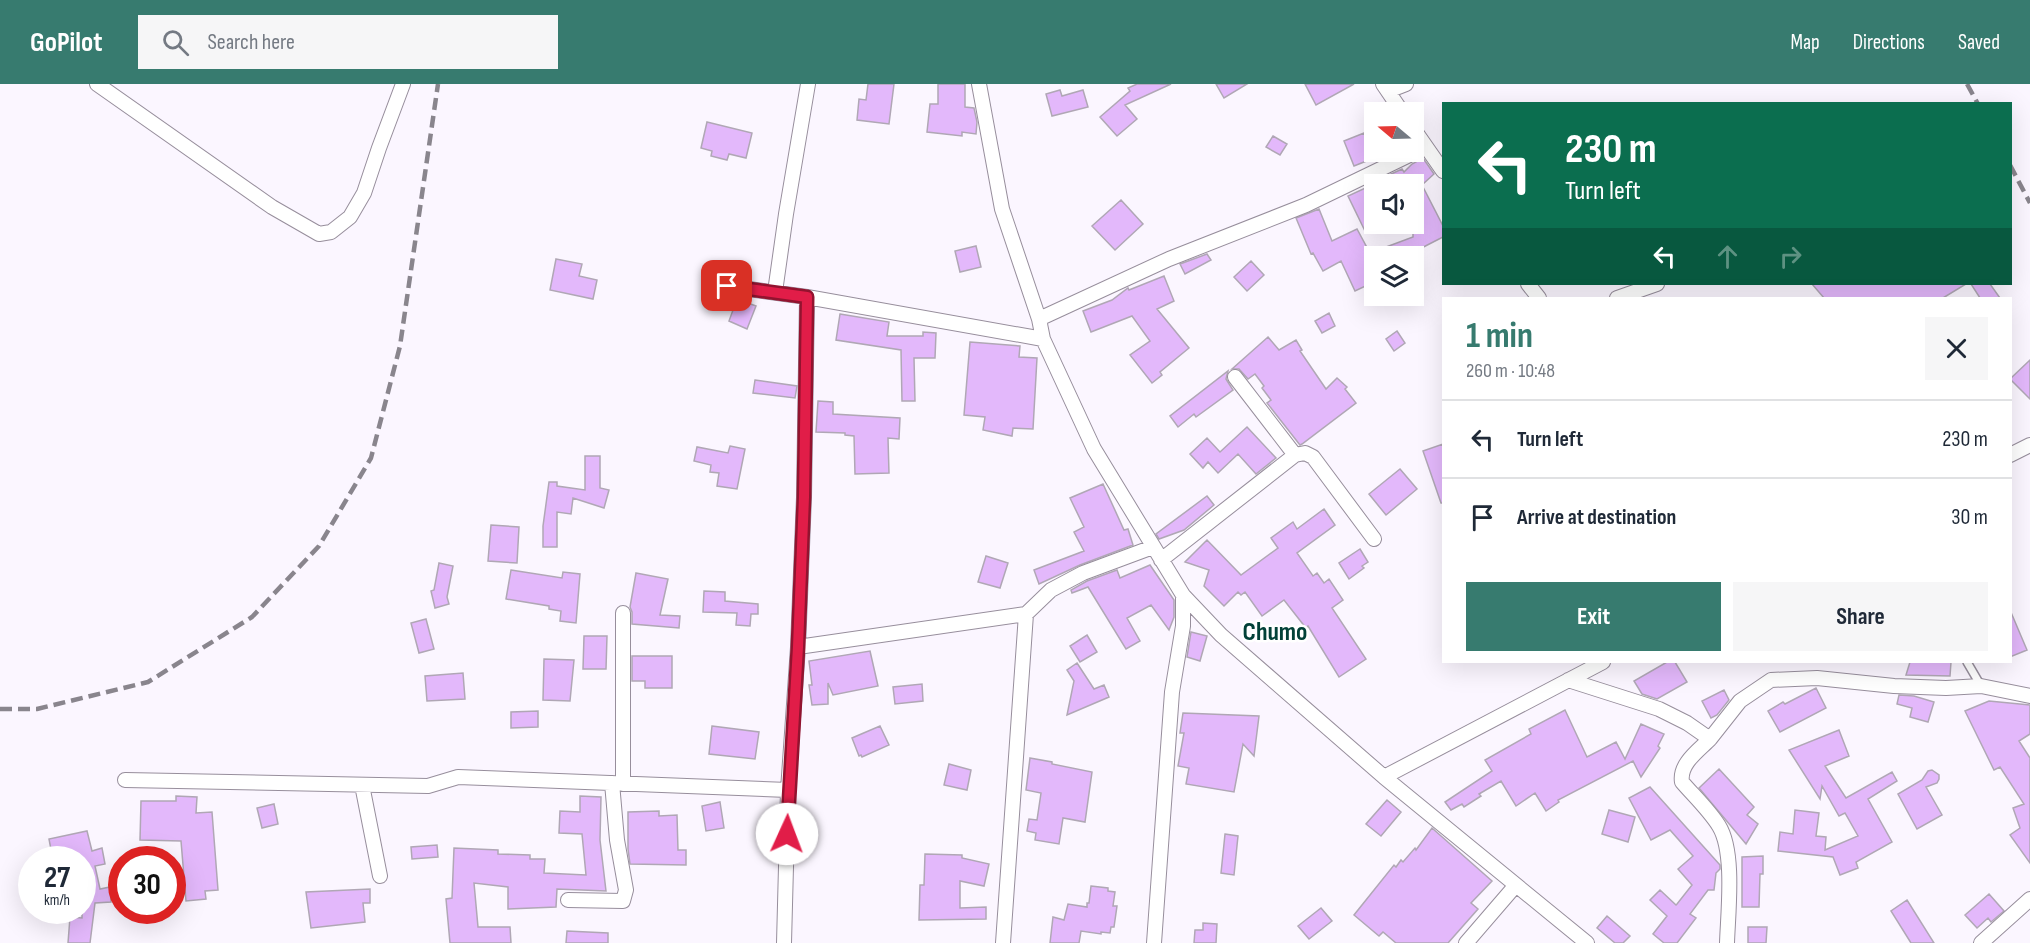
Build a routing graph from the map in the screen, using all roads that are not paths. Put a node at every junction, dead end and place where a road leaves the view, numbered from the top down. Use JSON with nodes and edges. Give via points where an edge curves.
{"nodes":[{"id":1,"x":97,"y":84,"type":"edge"},
{"id":2,"x":403,"y":84,"type":"edge"},
{"id":3,"x":808,"y":84,"type":"edge"},
{"id":4,"x":979,"y":84,"type":"edge"},
{"id":5,"x":1406,"y":84,"type":"edge"},
{"id":6,"x":1386,"y":88,"type":"edge"},
{"id":7,"x":1395,"y":102,"type":"edge"},
{"id":8,"x":1425,"y":147,"type":"joint"},
{"id":9,"x":1442,"y":170,"type":"edge"},
{"id":10,"x":1529,"y":285,"type":"edge"},
{"id":11,"x":1654,"y":285,"type":"edge"},
{"id":12,"x":727,"y":286,"type":"dead end"},
{"id":13,"x":775,"y":292,"type":"junction"},
{"id":14,"x":807,"y":297,"type":"junction"},
{"id":15,"x":1538,"y":297,"type":"edge"},
{"id":16,"x":1620,"y":297,"type":"edge"},
{"id":17,"x":1039,"y":319,"type":"junction"},
{"id":18,"x":1043,"y":339,"type":"junction"},
{"id":19,"x":1235,"y":377,"type":"dead end"},
{"id":20,"x":2030,"y":445,"type":"edge"},
{"id":21,"x":2012,"y":454,"type":"edge"},
{"id":22,"x":1295,"y":455,"type":"junction"},
{"id":23,"x":1374,"y":539,"type":"dead end"},
{"id":24,"x":1153,"y":547,"type":"junction"},
{"id":25,"x":1161,"y":560,"type":"junction"},
{"id":26,"x":1183,"y":594,"type":"junction"},
{"id":27,"x":623,"y":612,"type":"dead end"},
{"id":28,"x":1026,"y":614,"type":"junction"},
{"id":29,"x":798,"y":647,"type":"junction"},
{"id":30,"x":1601,"y":663,"type":"edge"},
{"id":31,"x":1968,"y":663,"type":"edge"},
{"id":32,"x":1568,"y":680,"type":"junction"},
{"id":33,"x":1981,"y":686,"type":"junction"},
{"id":34,"x":2030,"y":696,"type":"edge"},
{"id":35,"x":1710,"y":739,"type":"junction"},
{"id":36,"x":1384,"y":777,"type":"junction"},
{"id":37,"x":125,"y":780,"type":"dead end"},
{"id":38,"x":618,"y":783,"type":"junction"},
{"id":39,"x":362,"y":785,"type":"junction"},
{"id":40,"x":788,"y":790,"type":"junction"},
{"id":41,"x":380,"y":876,"type":"dead end"},
{"id":42,"x":1516,"y":885,"type":"junction"},
{"id":43,"x":2030,"y":899,"type":"edge"},
{"id":44,"x":568,"y":900,"type":"dead end"},
{"id":45,"x":784,"y":943,"type":"edge"},
{"id":46,"x":1003,"y":943,"type":"edge"},
{"id":47,"x":1154,"y":943,"type":"edge"},
{"id":48,"x":1466,"y":943,"type":"edge"},
{"id":49,"x":1587,"y":943,"type":"edge"},
{"id":50,"x":1727,"y":943,"type":"edge"},
{"id":51,"x":1981,"y":943,"type":"edge"}],
"edges":[{"from":1,"to":2,"type":"street","via":[[272,207],[318,234],[331,232],[350,217],[364,193]]},
{"from":3,"to":13,"type":"street"},
{"from":4,"to":17,"type":"street","via":[[1002,209]]},
{"from":5,"to":6,"type":"street"},
{"from":6,"to":7,"type":"street"},
{"from":8,"to":9,"type":"street"},
{"from":8,"to":17,"type":"street","via":[[1306,205],[1169,259]]},
{"from":10,"to":15,"type":"street"},
{"from":11,"to":16,"type":"street"},
{"from":12,"to":13,"type":"street"},
{"from":13,"to":14,"type":"street"},
{"from":14,"to":18,"type":"street"},
{"from":14,"to":29,"type":"street"},
{"from":17,"to":18,"type":"street"},
{"from":18,"to":24,"type":"street","via":[[1094,449]]},
{"from":19,"to":22,"type":"street"},
{"from":20,"to":21,"type":"street"},
{"from":22,"to":23,"type":"street","via":[[1305,453],[1313,457]]},
{"from":22,"to":25,"type":"street"},
{"from":24,"to":25,"type":"street"},
{"from":24,"to":28,"type":"street","via":[[1083,573],[1051,590]]},
{"from":25,"to":26,"type":"street"},
{"from":26,"to":36,"type":"street","via":[[1221,635]]},
{"from":26,"to":47,"type":"street"},
{"from":27,"to":38,"type":"street"},
{"from":28,"to":29,"type":"street"},
{"from":28,"to":46,"type":"street"},
{"from":29,"to":40,"type":"street"},
{"from":30,"to":32,"type":"street"},
{"from":31,"to":33,"type":"lane"},
{"from":32,"to":35,"type":"street","via":[[1659,709]]},
{"from":32,"to":36,"type":"street"},
{"from":33,"to":34,"type":"street"},
{"from":33,"to":35,"type":"street","via":[[1894,686],[1818,678],[1771,680],[1740,701]]},
{"from":35,"to":50,"type":"street","via":[[1681,776],[1719,827],[1725,845],[1729,869]]},
{"from":36,"to":42,"type":"street"},
{"from":37,"to":39,"type":"street"},
{"from":38,"to":39,"type":"street","via":[[458,777],[428,786]]},
{"from":38,"to":40,"type":"street"},
{"from":38,"to":44,"type":"street","via":[[617,840],[626,890],[622,901]]},
{"from":39,"to":41,"type":"street"},
{"from":40,"to":45,"type":"street"},
{"from":42,"to":48,"type":"street"},
{"from":42,"to":49,"type":"street"},
{"from":43,"to":51,"type":"street"}]}
